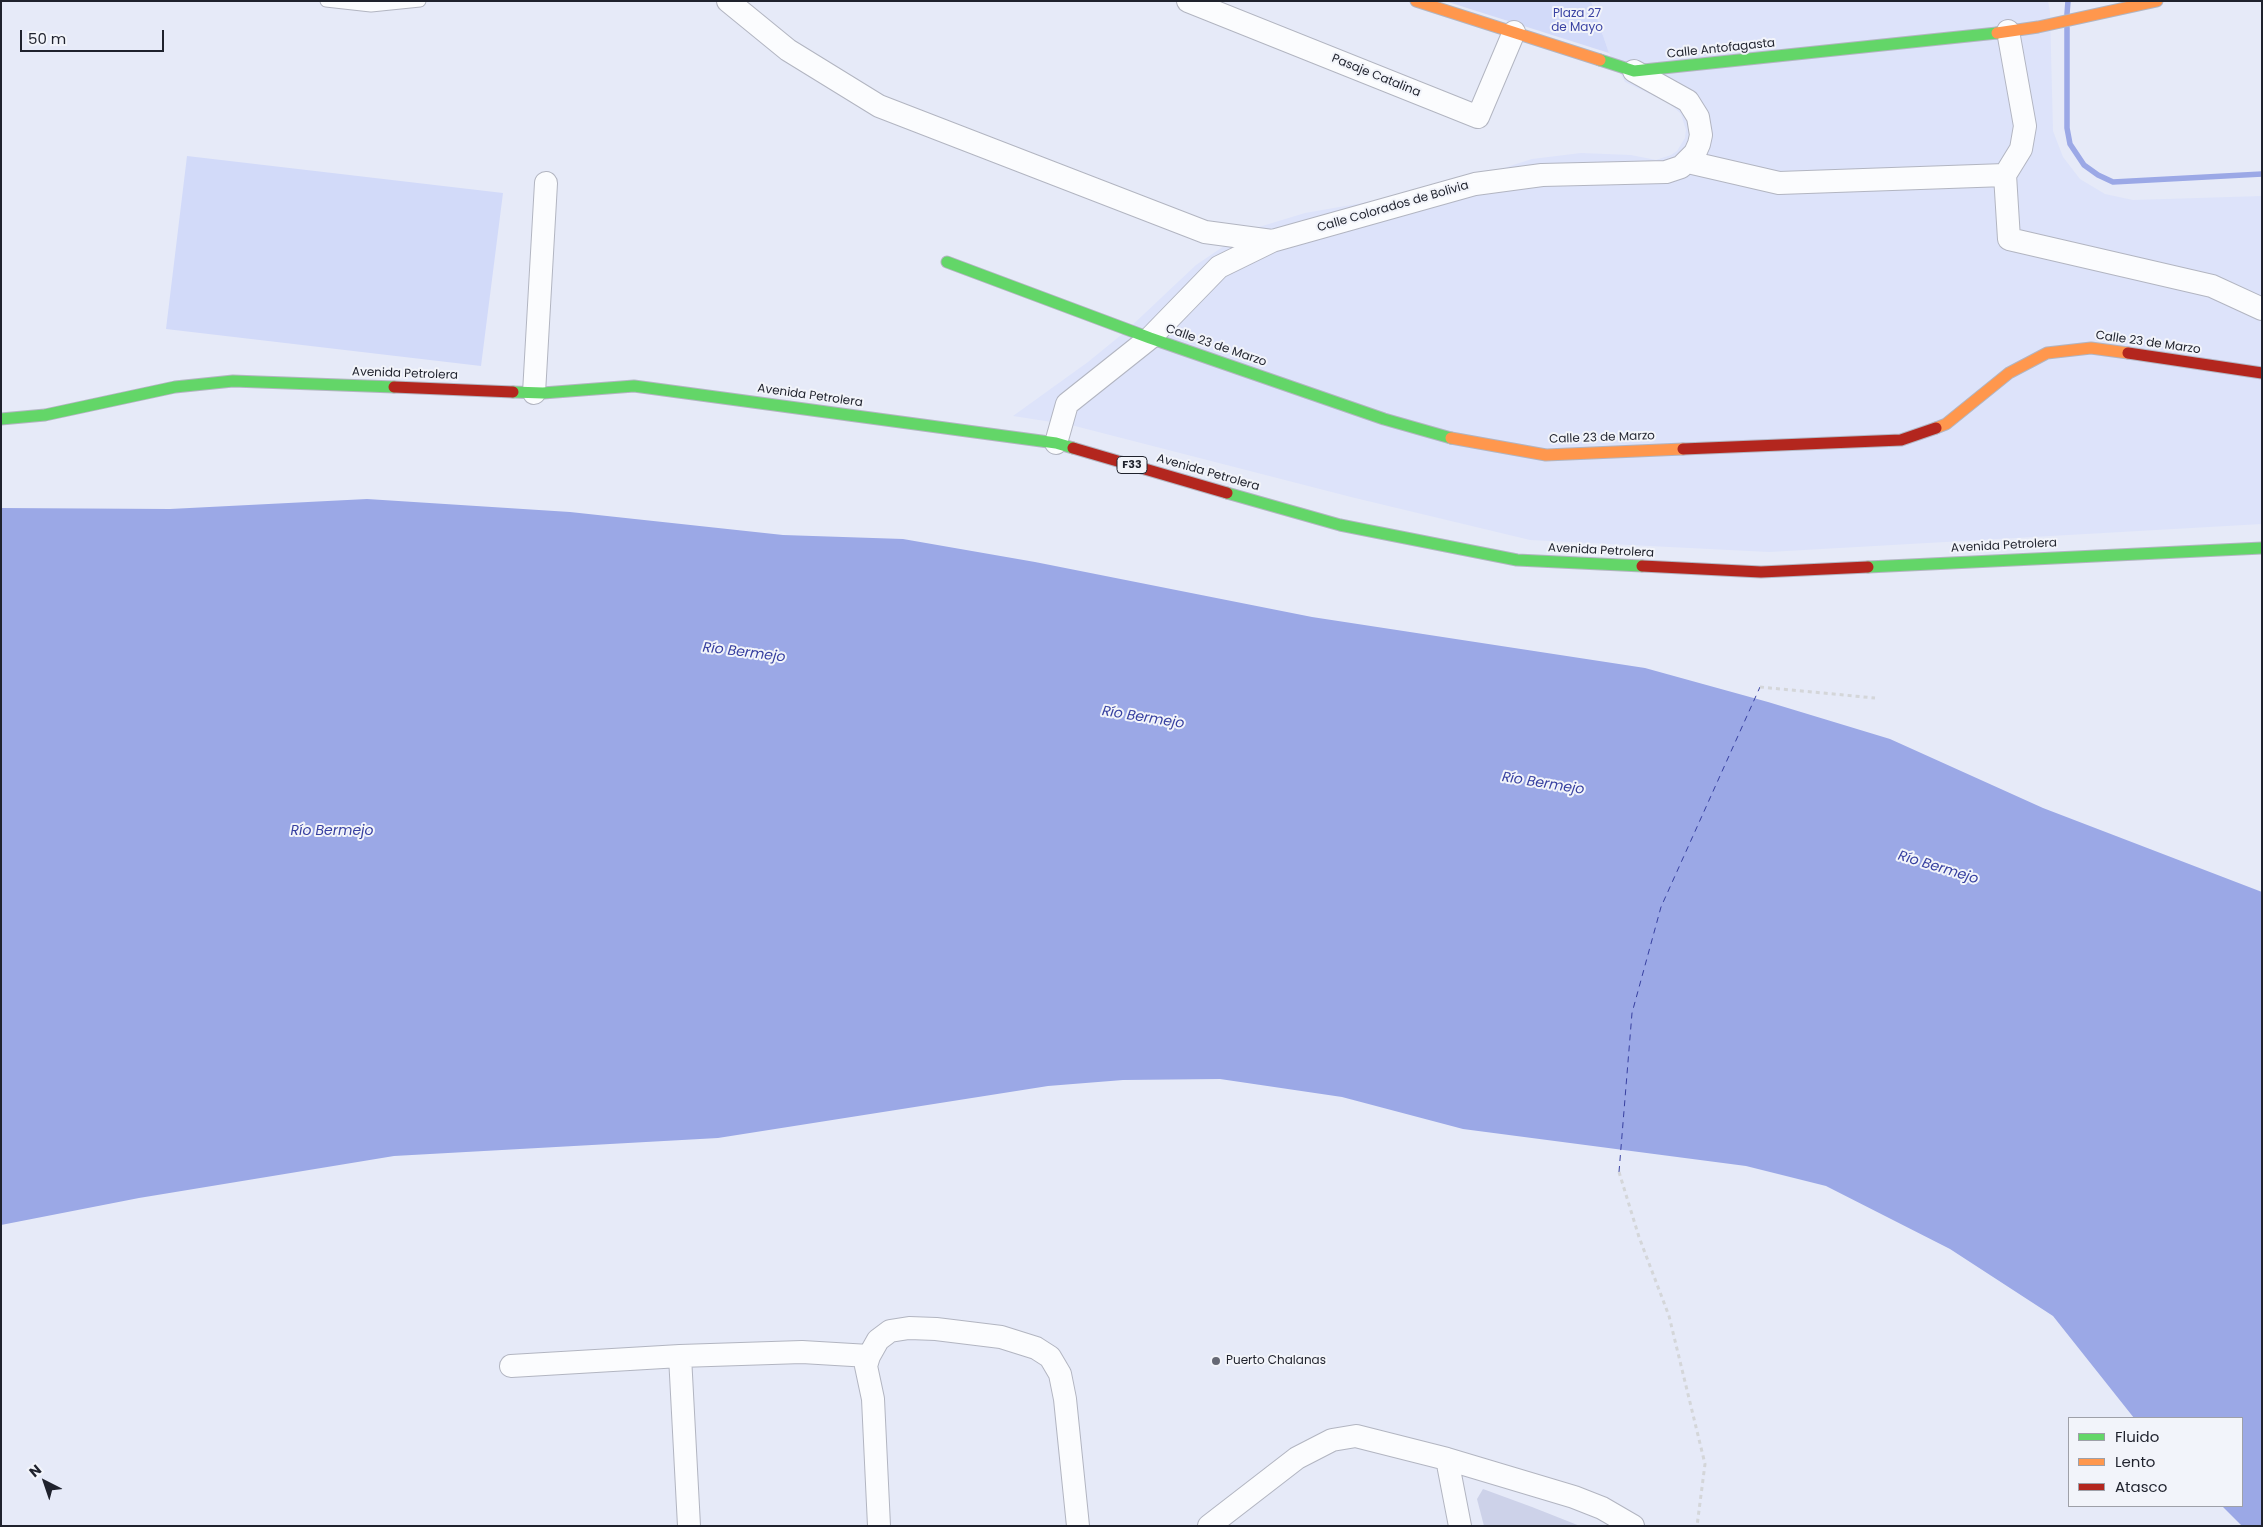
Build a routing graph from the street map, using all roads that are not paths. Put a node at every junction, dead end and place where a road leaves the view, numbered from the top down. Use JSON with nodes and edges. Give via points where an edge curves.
{"nodes":[{"id":1,"x":326,"y":1,"type":"edge"},
{"id":2,"x":420,"y":1,"type":"edge"},
{"id":3,"x":728,"y":1,"type":"edge"},
{"id":4,"x":1188,"y":1,"type":"edge"},
{"id":5,"x":1416,"y":1,"type":"edge"},
{"id":6,"x":2156,"y":1,"type":"edge"},
{"id":7,"x":2008,"y":31,"type":"junction"},
{"id":8,"x":1514,"y":32,"type":"junction"},
{"id":9,"x":1634,"y":71,"type":"junction"},
{"id":10,"x":1688,"y":162,"type":"junction"},
{"id":11,"x":2005,"y":175,"type":"junction"},
{"id":12,"x":546,"y":183,"type":"dead end"},
{"id":13,"x":1272,"y":242,"type":"junction"},
{"id":14,"x":947,"y":262,"type":"dead end"},
{"id":15,"x":2262,"y":308,"type":"edge"},
{"id":16,"x":1150,"y":338,"type":"junction"},
{"id":17,"x":2262,"y":373,"type":"edge"},
{"id":18,"x":534,"y":392,"type":"junction"},
{"id":19,"x":1,"y":419,"type":"edge"},
{"id":20,"x":1056,"y":443,"type":"junction"},
{"id":21,"x":2262,"y":548,"type":"edge"},
{"id":22,"x":680,"y":1356,"type":"junction"},
{"id":23,"x":869,"y":1356,"type":"junction"},
{"id":24,"x":511,"y":1366,"type":"dead end"},
{"id":25,"x":1447,"y":1459,"type":"junction"},
{"id":26,"x":689,"y":1526,"type":"edge"},
{"id":27,"x":879,"y":1526,"type":"edge"},
{"id":28,"x":1078,"y":1526,"type":"edge"},
{"id":29,"x":1208,"y":1526,"type":"edge"},
{"id":30,"x":1460,"y":1526,"type":"edge"},
{"id":31,"x":1633,"y":1526,"type":"edge"}],
"edges":[{"from":1,"to":2,"type":"lane","via":[[372,6]]},
{"from":3,"to":13,"type":"street","via":[[788,50],[879,106],[1204,232]]},
{"from":4,"to":8,"type":"street","name":"Pasaje Catalina","via":[[1478,117]]},
{"from":5,"to":8,"type":"main road","name":"Calle Antofagasta"},
{"from":6,"to":7,"type":"main road","name":"Calle Antofagasta","via":[[2088,18]]},
{"from":7,"to":9,"type":"main road","name":"Calle Antofagasta"},
{"from":7,"to":11,"type":"street","via":[[2025,126],[2021,149]]},
{"from":8,"to":9,"type":"main road","name":"Calle Antofagasta"},
{"from":9,"to":10,"type":"street","via":[[1688,101],[1694,108],[1701,135]]},
{"from":10,"to":11,"type":"street","via":[[1779,183]]},
{"from":10,"to":13,"type":"street","name":"Calle Colorados de Bolivia","via":[[1666,172],[1542,175],[1475,184]]},
{"from":11,"to":15,"type":"street","via":[[2008,239],[2212,286]]},
{"from":12,"to":18,"type":"street"},
{"from":13,"to":16,"type":"street","name":"Calle Colorados de Bolivia","via":[[1219,267]]},
{"from":14,"to":16,"type":"main road","name":"Calle 23 de Marzo"},
{"from":16,"to":17,"type":"main road","name":"Calle 23 de Marzo","via":[[1463,442],[1546,454],[1901,440],[1946,424],[2009,373],[2047,353],[2091,348]]},
{"from":16,"to":20,"type":"street","name":"Calle Colorados de Bolivia","via":[[1067,404]]},
{"from":18,"to":19,"type":"main road","name":"Avenida Petrolera","number":"F33","via":[[233,381],[175,387],[45,415]]},
{"from":18,"to":20,"type":"main road","name":"Avenida Petrolera","number":"F33","via":[[634,386]]},
{"from":20,"to":21,"type":"main road","name":"Avenida Petrolera","number":"F33","via":[[1340,525],[1517,560],[1761,572]]},
{"from":22,"to":23,"type":"street","via":[[802,1352]]},
{"from":22,"to":24,"type":"street"},
{"from":22,"to":26,"type":"street"},
{"from":23,"to":27,"type":"street","via":[[866,1366],[874,1399]]},
{"from":23,"to":28,"type":"street","via":[[878,1340],[890,1331],[909,1328],[1001,1337],[1021,1342],[1050,1357],[1060,1374],[1065,1399]]},
{"from":25,"to":29,"type":"street","via":[[1367,1437],[1338,1438],[1297,1458]]},
{"from":25,"to":30,"type":"street"},
{"from":25,"to":31,"type":"street","via":[[1574,1497]]}]}
